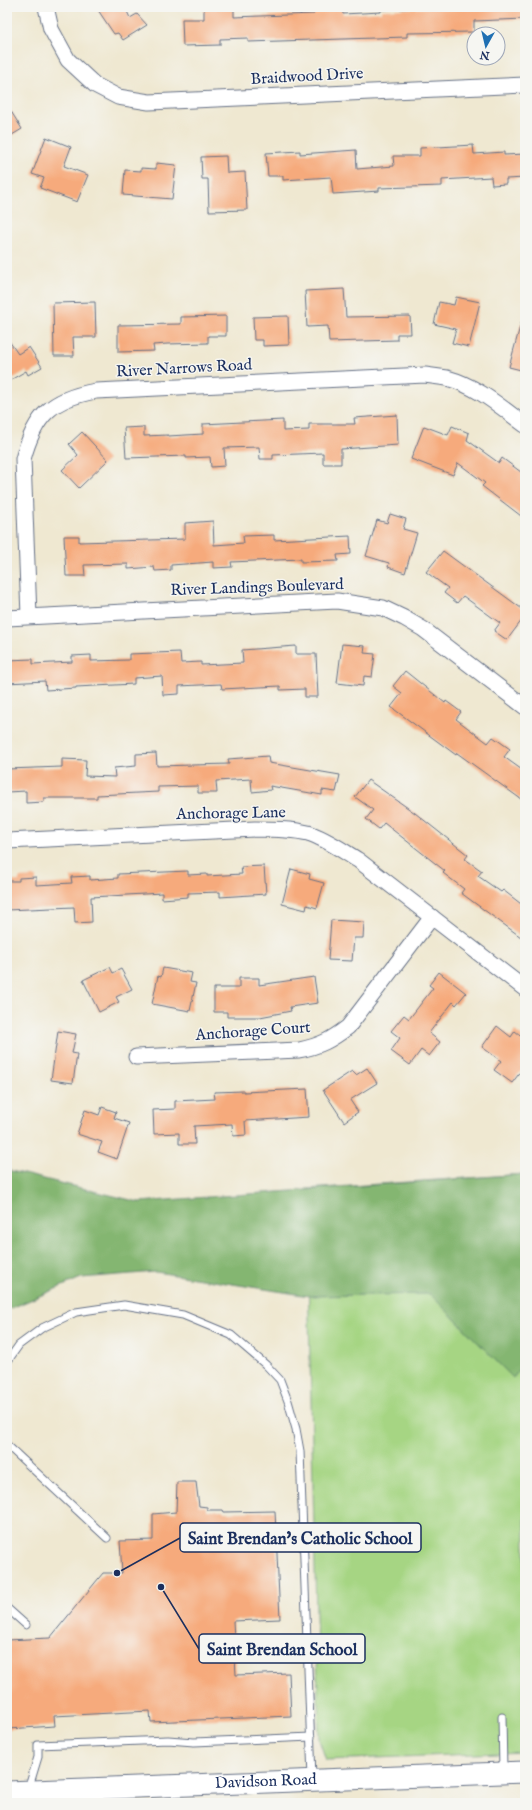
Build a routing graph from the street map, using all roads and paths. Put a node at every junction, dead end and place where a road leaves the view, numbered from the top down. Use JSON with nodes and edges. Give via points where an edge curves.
{"nodes":[{"id":1,"x":46,"y":7,"type":"edge"},
{"id":2,"x":525,"y":85,"type":"edge"},
{"id":3,"x":525,"y":425,"type":"edge"},
{"id":4,"x":29,"y":616,"type":"junction"},
{"id":5,"x":7,"y":618,"type":"edge"},
{"id":6,"x":525,"y":707,"type":"edge"},
{"id":7,"x":7,"y":842,"type":"edge"},
{"id":8,"x":432,"y":917,"type":"junction"},
{"id":9,"x":525,"y":989,"type":"edge"},
{"id":10,"x":136,"y":1057,"type":"dead end"},
{"id":11,"x":7,"y":1362,"type":"edge"},
{"id":12,"x":7,"y":1445,"type":"edge"},
{"id":13,"x":107,"y":1538,"type":"dead end"},
{"id":14,"x":7,"y":1608,"type":"edge"},
{"id":15,"x":26,"y":1625,"type":"dead end"},
{"id":16,"x":502,"y":1717,"type":"dead end"},
{"id":17,"x":311,"y":1737,"type":"junction"},
{"id":18,"x":525,"y":1772,"type":"edge"},
{"id":19,"x":504,"y":1773,"type":"junction"},
{"id":20,"x":312,"y":1780,"type":"junction"},
{"id":21,"x":28,"y":1791,"type":"junction"},
{"id":22,"x":7,"y":1792,"type":"edge"}],
"edges":[{"from":1,"to":2,"type":"street","name":"Braidwood Drive","via":[[51,29],[68,60],[94,85],[118,97],[149,102]]},
{"from":3,"to":4,"type":"street","name":"River Narrows Road","via":[[490,398],[469,387],[447,378],[425,375],[96,391],[79,394],[62,401],[47,412],[35,425],[27,442],[23,460]]},
{"from":4,"to":5,"type":"street","name":"River Landings Boulevard"},
{"from":4,"to":6,"type":"street","name":"River Landings Boulevard","via":[[337,601],[361,603],[383,608],[423,629]]},
{"from":7,"to":8,"type":"street","name":"Anchorage Lane","via":[[283,829],[310,834],[336,846]]},
{"from":8,"to":9,"type":"street","name":"Anchorage Lane"},
{"from":8,"to":10,"type":"street","name":"Anchorage Court","via":[[348,1027],[333,1039],[299,1050]]},
{"from":11,"to":17,"type":"lane","via":[[19,1345],[42,1328],[76,1312],[124,1305],[183,1315],[231,1335],[280,1380],[296,1429],[300,1451]]},
{"from":12,"to":13,"type":"lane"},
{"from":14,"to":15,"type":"lane"},
{"from":16,"to":19,"type":"lane"},
{"from":17,"to":20,"type":"lane"},
{"from":17,"to":21,"type":"lane","via":[[38,1745],[38,1757]]},
{"from":18,"to":19,"type":"main road","name":"Davidson Road"},
{"from":19,"to":20,"type":"main road","name":"Davidson Road"},
{"from":20,"to":21,"type":"main road","name":"Davidson Road"},
{"from":21,"to":22,"type":"main road","name":"Davidson Road"}]}
